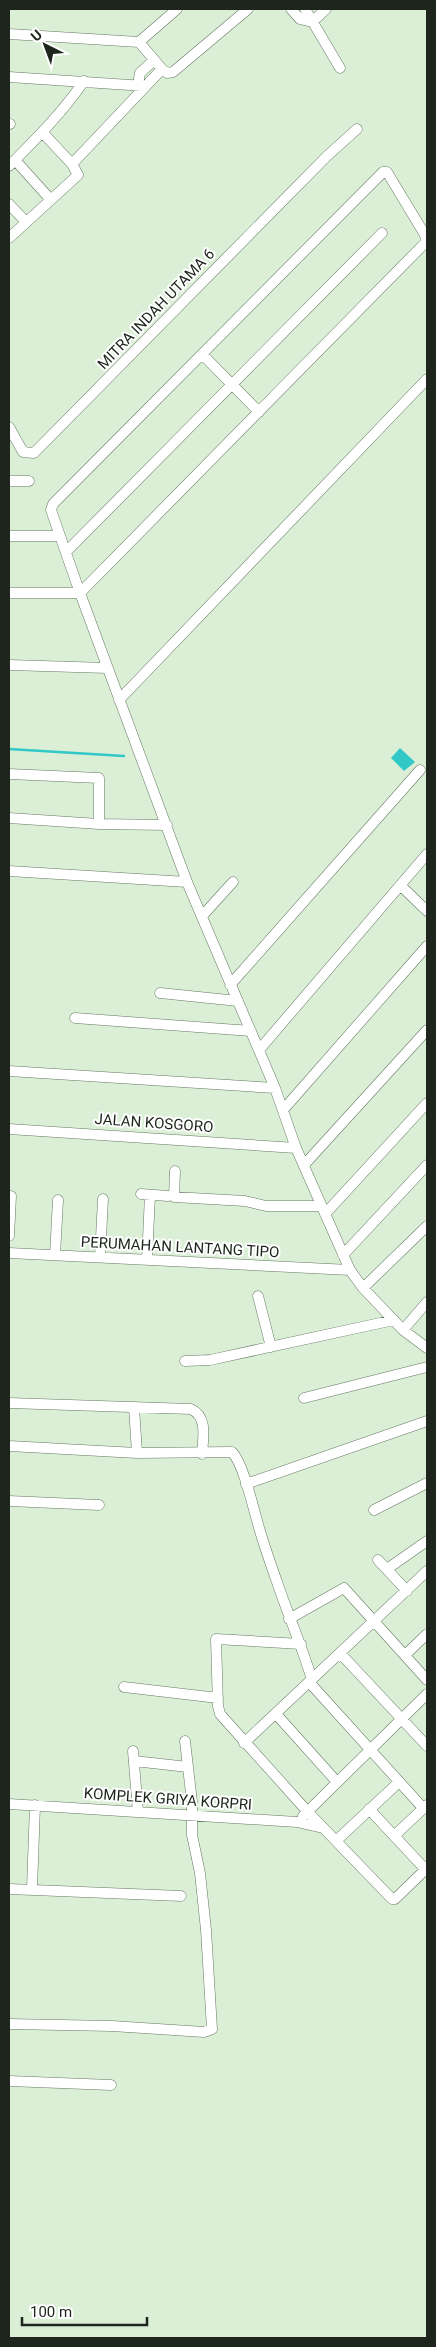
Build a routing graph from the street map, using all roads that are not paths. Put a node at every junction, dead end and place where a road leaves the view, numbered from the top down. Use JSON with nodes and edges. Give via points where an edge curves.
{"nodes":[{"id":1,"x":177,"y":9,"type":"edge"},
{"id":2,"x":248,"y":9,"type":"edge"},
{"id":3,"x":291,"y":9,"type":"edge"},
{"id":4,"x":305,"y":9,"type":"edge"},
{"id":5,"x":326,"y":9,"type":"edge"},
{"id":6,"x":307,"y":21,"type":"junction"},
{"id":7,"x":9,"y":34,"type":"edge"},
{"id":8,"x":139,"y":42,"type":"junction"},
{"id":9,"x":154,"y":60,"type":"junction"},
{"id":10,"x":340,"y":68,"type":"dead end"},
{"id":11,"x":162,"y":69,"type":"junction"},
{"id":12,"x":9,"y":77,"type":"edge"},
{"id":13,"x":79,"y":81,"type":"junction"},
{"id":14,"x":142,"y":85,"type":"junction"},
{"id":15,"x":357,"y":129,"type":"dead end"},
{"id":16,"x":43,"y":133,"type":"junction"},
{"id":17,"x":12,"y":163,"type":"edge"},
{"id":18,"x":72,"y":164,"type":"junction"},
{"id":19,"x":51,"y":200,"type":"junction"},
{"id":20,"x":9,"y":204,"type":"edge"},
{"id":21,"x":26,"y":222,"type":"junction"},
{"id":22,"x":382,"y":233,"type":"dead end"},
{"id":23,"x":9,"y":238,"type":"edge"},
{"id":24,"x":202,"y":354,"type":"junction"},
{"id":25,"x":427,"y":379,"type":"edge"},
{"id":26,"x":232,"y":384,"type":"junction"},
{"id":27,"x":259,"y":412,"type":"junction"},
{"id":28,"x":9,"y":427,"type":"edge"},
{"id":29,"x":9,"y":481,"type":"edge"},
{"id":30,"x":28,"y":481,"type":"dead end"},
{"id":31,"x":9,"y":536,"type":"edge"},
{"id":32,"x":60,"y":536,"type":"junction"},
{"id":33,"x":66,"y":552,"type":"junction"},
{"id":34,"x":9,"y":593,"type":"edge"},
{"id":35,"x":80,"y":593,"type":"junction"},
{"id":36,"x":9,"y":665,"type":"edge"},
{"id":37,"x":108,"y":668,"type":"junction"},
{"id":38,"x":119,"y":700,"type":"junction"},
{"id":39,"x":420,"y":770,"type":"dead end"},
{"id":40,"x":9,"y":774,"type":"edge"},
{"id":41,"x":9,"y":818,"type":"edge"},
{"id":42,"x":99,"y":824,"type":"junction"},
{"id":43,"x":167,"y":825,"type":"junction"},
{"id":44,"x":427,"y":854,"type":"edge"},
{"id":45,"x":9,"y":871,"type":"edge"},
{"id":46,"x":187,"y":882,"type":"junction"},
{"id":47,"x":233,"y":882,"type":"dead end"},
{"id":48,"x":400,"y":885,"type":"junction"},
{"id":49,"x":427,"y":911,"type":"edge"},
{"id":50,"x":203,"y":915,"type":"junction"},
{"id":51,"x":427,"y":946,"type":"edge"},
{"id":52,"x":230,"y":985,"type":"junction"},
{"id":53,"x":160,"y":993,"type":"dead end"},
{"id":54,"x":238,"y":1001,"type":"junction"},
{"id":55,"x":75,"y":1018,"type":"dead end"},
{"id":56,"x":427,"y":1030,"type":"edge"},
{"id":57,"x":251,"y":1031,"type":"junction"},
{"id":58,"x":259,"y":1050,"type":"junction"},
{"id":59,"x":9,"y":1071,"type":"edge"},
{"id":60,"x":275,"y":1088,"type":"junction"},
{"id":61,"x":427,"y":1103,"type":"edge"},
{"id":62,"x":283,"y":1110,"type":"junction"},
{"id":63,"x":9,"y":1129,"type":"edge"},
{"id":64,"x":296,"y":1148,"type":"junction"},
{"id":65,"x":427,"y":1164,"type":"edge"},
{"id":66,"x":304,"y":1165,"type":"junction"},
{"id":67,"x":175,"y":1171,"type":"dead end"},
{"id":68,"x":11,"y":1196,"type":"dead end"},
{"id":69,"x":168,"y":1196,"type":"dead end"},
{"id":70,"x":103,"y":1199,"type":"dead end"},
{"id":71,"x":58,"y":1200,"type":"dead end"},
{"id":72,"x":323,"y":1210,"type":"junction"},
{"id":73,"x":427,"y":1226,"type":"edge"},
{"id":74,"x":9,"y":1236,"type":"edge"},
{"id":75,"x":9,"y":1253,"type":"edge"},
{"id":76,"x":55,"y":1255,"type":"junction"},
{"id":77,"x":344,"y":1256,"type":"junction"},
{"id":78,"x":100,"y":1257,"type":"junction"},
{"id":79,"x":147,"y":1260,"type":"junction"},
{"id":80,"x":350,"y":1270,"type":"junction"},
{"id":81,"x":363,"y":1288,"type":"junction"},
{"id":82,"x":258,"y":1296,"type":"dead end"},
{"id":83,"x":427,"y":1302,"type":"edge"},
{"id":84,"x":394,"y":1320,"type":"junction"},
{"id":85,"x":403,"y":1330,"type":"junction"},
{"id":86,"x":271,"y":1347,"type":"junction"},
{"id":87,"x":427,"y":1348,"type":"edge"},
{"id":88,"x":185,"y":1361,"type":"dead end"},
{"id":89,"x":427,"y":1367,"type":"edge"},
{"id":90,"x":304,"y":1398,"type":"dead end"},
{"id":91,"x":9,"y":1403,"type":"edge"},
{"id":92,"x":134,"y":1407,"type":"junction"},
{"id":93,"x":427,"y":1421,"type":"edge"},
{"id":94,"x":9,"y":1446,"type":"edge"},
{"id":95,"x":137,"y":1453,"type":"junction"},
{"id":96,"x":202,"y":1454,"type":"junction"},
{"id":97,"x":427,"y":1483,"type":"edge"},
{"id":98,"x":246,"y":1484,"type":"junction"},
{"id":99,"x":9,"y":1501,"type":"edge"},
{"id":100,"x":99,"y":1505,"type":"dead end"},
{"id":101,"x":374,"y":1510,"type":"dead end"},
{"id":102,"x":427,"y":1541,"type":"edge"},
{"id":103,"x":378,"y":1560,"type":"dead end"},
{"id":104,"x":387,"y":1569,"type":"junction"},
{"id":105,"x":427,"y":1570,"type":"edge"},
{"id":106,"x":407,"y":1591,"type":"junction"},
{"id":107,"x":289,"y":1619,"type":"junction"},
{"id":108,"x":374,"y":1622,"type":"junction"},
{"id":109,"x":427,"y":1634,"type":"edge"},
{"id":110,"x":300,"y":1644,"type":"junction"},
{"id":111,"x":340,"y":1653,"type":"junction"},
{"id":112,"x":405,"y":1655,"type":"junction"},
{"id":113,"x":427,"y":1680,"type":"edge"},
{"id":114,"x":310,"y":1681,"type":"junction"},
{"id":115,"x":124,"y":1687,"type":"dead end"},
{"id":116,"x":427,"y":1694,"type":"edge"},
{"id":117,"x":218,"y":1698,"type":"junction"},
{"id":118,"x":276,"y":1714,"type":"junction"},
{"id":119,"x":402,"y":1719,"type":"junction"},
{"id":120,"x":185,"y":1740,"type":"dead end"},
{"id":121,"x":244,"y":1743,"type":"junction"},
{"id":122,"x":427,"y":1746,"type":"edge"},
{"id":123,"x":370,"y":1749,"type":"junction"},
{"id":124,"x":188,"y":1767,"type":"junction"},
{"id":125,"x":337,"y":1782,"type":"junction"},
{"id":126,"x":399,"y":1782,"type":"junction"},
{"id":127,"x":9,"y":1804,"type":"edge"},
{"id":128,"x":35,"y":1805,"type":"junction"},
{"id":129,"x":425,"y":1806,"type":"edge"},
{"id":130,"x":369,"y":1809,"type":"junction"},
{"id":131,"x":307,"y":1811,"type":"junction"},
{"id":132,"x":138,"y":1812,"type":"junction"},
{"id":133,"x":191,"y":1817,"type":"junction"},
{"id":134,"x":297,"y":1822,"type":"junction"},
{"id":135,"x":324,"y":1828,"type":"junction"},
{"id":136,"x":394,"y":1836,"type":"junction"},
{"id":137,"x":337,"y":1840,"type":"junction"},
{"id":138,"x":427,"y":1869,"type":"edge"},
{"id":139,"x":9,"y":1889,"type":"edge"},
{"id":140,"x":32,"y":1889,"type":"junction"},
{"id":141,"x":181,"y":1896,"type":"dead end"},
{"id":142,"x":9,"y":2024,"type":"edge"},
{"id":143,"x":9,"y":2081,"type":"edge"},
{"id":144,"x":111,"y":2085,"type":"dead end"}],
"edges":[{"from":1,"to":8,"type":"street"},
{"from":2,"to":11,"type":"street","via":[[173,72],[167,73]]},
{"from":3,"to":6,"type":"street"},
{"from":4,"to":6,"type":"street"},
{"from":5,"to":6,"type":"street"},
{"from":6,"to":10,"type":"street"},
{"from":7,"to":8,"type":"street"},
{"from":8,"to":9,"type":"street"},
{"from":9,"to":11,"type":"street"},
{"from":9,"to":14,"type":"street","via":[[140,73]]},
{"from":11,"to":14,"type":"street"},
{"from":12,"to":13,"type":"street"},
{"from":13,"to":14,"type":"street"},
{"from":13,"to":16,"type":"street","via":[[69,103]]},
{"from":14,"to":18,"type":"street"},
{"from":15,"to":28,"type":"street","name":"MITRA INDAH UTAMA 6","via":[[326,156],[34,453],[23,452]]},
{"from":16,"to":17,"type":"street"},
{"from":16,"to":18,"type":"street"},
{"from":17,"to":19,"type":"street"},
{"from":18,"to":19,"type":"street","via":[[78,175]]},
{"from":19,"to":21,"type":"street"},
{"from":20,"to":21,"type":"street"},
{"from":21,"to":23,"type":"street"},
{"from":22,"to":26,"type":"street"},
{"from":24,"to":26,"type":"street"},
{"from":24,"to":27,"type":"street","via":[[383,172],[387,172],[425,235],[426,242]]},
{"from":24,"to":32,"type":"street","via":[[53,504],[51,510]]},
{"from":25,"to":38,"type":"street"},
{"from":26,"to":27,"type":"street"},
{"from":26,"to":33,"type":"street"},
{"from":27,"to":35,"type":"street"},
{"from":29,"to":30,"type":"street"},
{"from":31,"to":32,"type":"street"},
{"from":32,"to":33,"type":"street"},
{"from":33,"to":35,"type":"street"},
{"from":34,"to":35,"type":"street"},
{"from":35,"to":37,"type":"street"},
{"from":36,"to":37,"type":"street"},
{"from":37,"to":38,"type":"street"},
{"from":38,"to":43,"type":"street"},
{"from":39,"to":52,"type":"street"},
{"from":40,"to":42,"type":"street","via":[[99,778]]},
{"from":41,"to":42,"type":"street"},
{"from":42,"to":43,"type":"street"},
{"from":43,"to":46,"type":"street"},
{"from":44,"to":48,"type":"street"},
{"from":45,"to":46,"type":"street"},
{"from":46,"to":50,"type":"street"},
{"from":47,"to":50,"type":"street"},
{"from":48,"to":49,"type":"street"},
{"from":48,"to":58,"type":"street"},
{"from":50,"to":52,"type":"street"},
{"from":51,"to":62,"type":"street"},
{"from":52,"to":54,"type":"street"},
{"from":53,"to":54,"type":"street"},
{"from":54,"to":57,"type":"street"},
{"from":55,"to":57,"type":"street"},
{"from":56,"to":66,"type":"street"},
{"from":57,"to":58,"type":"street"},
{"from":58,"to":60,"type":"street"},
{"from":59,"to":60,"type":"street"},
{"from":60,"to":62,"type":"street"},
{"from":61,"to":72,"type":"street"},
{"from":62,"to":64,"type":"street"},
{"from":63,"to":64,"type":"street","name":"JALAN KOSGORO"},
{"from":64,"to":66,"type":"street"},
{"from":65,"to":77,"type":"street"},
{"from":66,"to":72,"type":"street"},
{"from":67,"to":72,"type":"street","via":[[174,1197]]},
{"from":68,"to":74,"type":"street"},
{"from":69,"to":79,"type":"street","via":[[145,1195]]},
{"from":70,"to":78,"type":"street"},
{"from":71,"to":76,"type":"street"},
{"from":72,"to":77,"type":"street"},
{"from":73,"to":81,"type":"street"},
{"from":75,"to":76,"type":"street","name":"PERUMAHAN LANTANG TIPO"},
{"from":76,"to":78,"type":"street","name":"PERUMAHAN LANTANG TIPO"},
{"from":77,"to":80,"type":"street"},
{"from":78,"to":79,"type":"street","name":"PERUMAHAN LANTANG TIPO"},
{"from":79,"to":80,"type":"street","name":"PERUMAHAN LANTANG TIPO"},
{"from":80,"to":81,"type":"street"},
{"from":81,"to":84,"type":"street"},
{"from":82,"to":86,"type":"street"},
{"from":83,"to":85,"type":"street"},
{"from":84,"to":85,"type":"street"},
{"from":84,"to":86,"type":"street"},
{"from":85,"to":87,"type":"street"},
{"from":86,"to":88,"type":"street","via":[[210,1360]]},
{"from":89,"to":90,"type":"street"},
{"from":91,"to":92,"type":"street"},
{"from":92,"to":95,"type":"street"},
{"from":92,"to":96,"type":"street","via":[[191,1408],[197,1411],[202,1422]]},
{"from":93,"to":98,"type":"street"},
{"from":94,"to":95,"type":"street"},
{"from":95,"to":96,"type":"street"},
{"from":96,"to":98,"type":"street","via":[[232,1452]]},
{"from":97,"to":101,"type":"street"},
{"from":98,"to":107,"type":"street"},
{"from":99,"to":100,"type":"street"},
{"from":102,"to":104,"type":"street"},
{"from":103,"to":104,"type":"street"},
{"from":104,"to":106,"type":"street"},
{"from":105,"to":106,"type":"street"},
{"from":106,"to":108,"type":"street"},
{"from":107,"to":108,"type":"street","via":[[342,1588]]},
{"from":107,"to":110,"type":"street"},
{"from":108,"to":111,"type":"street"},
{"from":108,"to":112,"type":"street"},
{"from":109,"to":112,"type":"street"},
{"from":110,"to":114,"type":"street"},
{"from":110,"to":117,"type":"street","via":[[216,1639]]},
{"from":111,"to":114,"type":"street"},
{"from":111,"to":119,"type":"street"},
{"from":112,"to":113,"type":"street"},
{"from":114,"to":118,"type":"street"},
{"from":114,"to":123,"type":"street"},
{"from":115,"to":117,"type":"street"},
{"from":116,"to":119,"type":"street"},
{"from":117,"to":121,"type":"street","via":[[220,1714]]},
{"from":118,"to":121,"type":"street"},
{"from":118,"to":125,"type":"street"},
{"from":119,"to":122,"type":"street"},
{"from":119,"to":123,"type":"street"},
{"from":120,"to":124,"type":"street"},
{"from":121,"to":131,"type":"street"},
{"from":123,"to":125,"type":"street"},
{"from":123,"to":126,"type":"street"},
{"from":124,"to":132,"type":"street","via":[[134,1756]]},
{"from":124,"to":133,"type":"street"},
{"from":125,"to":131,"type":"street"},
{"from":126,"to":129,"type":"street"},
{"from":126,"to":130,"type":"street"},
{"from":127,"to":128,"type":"street","name":"KOMPLEK GRIYA KORPRI"},
{"from":128,"to":132,"type":"street","name":"KOMPLEK GRIYA KORPRI"},
{"from":128,"to":140,"type":"street"},
{"from":129,"to":136,"type":"street"},
{"from":130,"to":136,"type":"street"},
{"from":130,"to":137,"type":"street"},
{"from":131,"to":134,"type":"street"},
{"from":131,"to":135,"type":"street"},
{"from":132,"to":133,"type":"street","name":"KOMPLEK GRIYA KORPRI"},
{"from":133,"to":134,"type":"street","name":"KOMPLEK GRIYA KORPRI"},
{"from":133,"to":142,"type":"street","via":[[204,1912],[212,2029],[204,2032]]},
{"from":134,"to":135,"type":"street","name":"KOMPLEK GRIYA KORPRI"},
{"from":135,"to":137,"type":"street"},
{"from":136,"to":138,"type":"street"},
{"from":137,"to":138,"type":"street","via":[[392,1899]]},
{"from":139,"to":140,"type":"street"},
{"from":140,"to":141,"type":"street"},
{"from":143,"to":144,"type":"street"}]}
